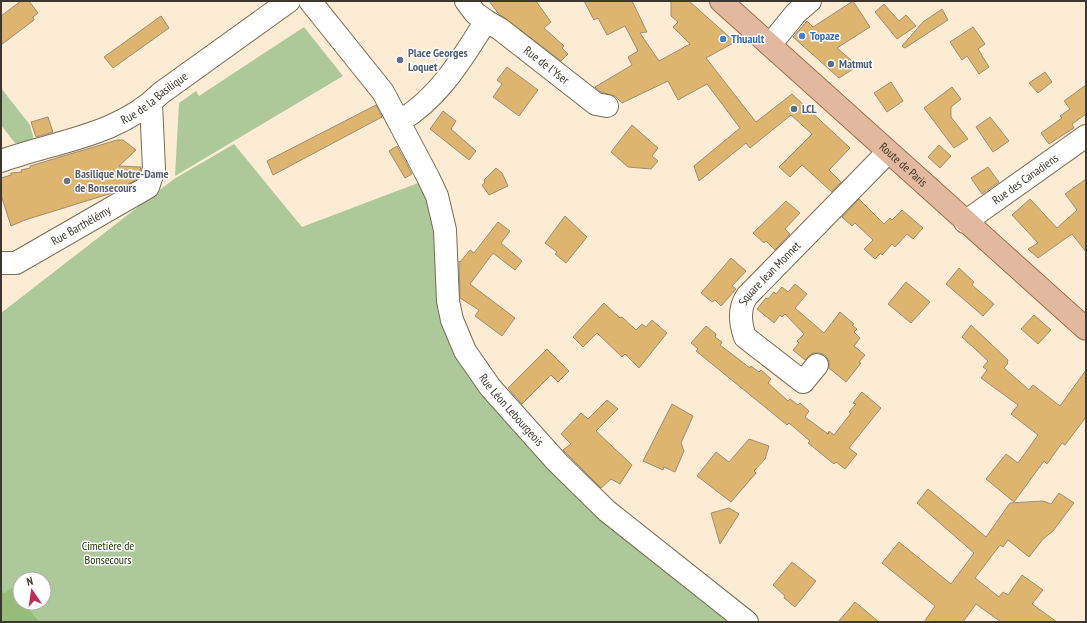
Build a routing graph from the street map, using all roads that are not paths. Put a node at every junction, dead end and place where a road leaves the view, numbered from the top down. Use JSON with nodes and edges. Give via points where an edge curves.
{"nodes":[{"id":1,"x":289,"y":1,"type":"edge"},
{"id":2,"x":310,"y":1,"type":"edge"},
{"id":3,"x":466,"y":1,"type":"edge"},
{"id":4,"x":721,"y":1,"type":"edge"},
{"id":5,"x":810,"y":1,"type":"edge"},
{"id":6,"x":486,"y":22,"type":"junction"},
{"id":7,"x":770,"y":45,"type":"junction"},
{"id":8,"x":151,"y":103,"type":"junction"},
{"id":9,"x":608,"y":106,"type":"dead end"},
{"id":10,"x":400,"y":121,"type":"junction"},
{"id":11,"x":1086,"y":136,"type":"edge"},
{"id":12,"x":888,"y":152,"type":"junction"},
{"id":13,"x":4,"y":154,"type":"edge"},
{"id":14,"x":965,"y":222,"type":"junction"},
{"id":15,"x":1,"y":263,"type":"edge"},
{"id":16,"x":1086,"y":329,"type":"edge"},
{"id":17,"x":817,"y":365,"type":"dead end"},
{"id":18,"x":747,"y":622,"type":"edge"}],
"edges":[{"from":1,"to":8,"type":"street","name":"Rue de la Basilique","via":[[161,93]]},
{"from":2,"to":10,"type":"street","via":[[383,92]]},
{"from":3,"to":6,"type":"street"},
{"from":4,"to":7,"type":"main road","name":"Route de Paris"},
{"from":5,"to":7,"type":"street","via":[[796,13]]},
{"from":6,"to":9,"type":"street","name":"Rue de l'Yser","via":[[500,29],[596,104]]},
{"from":6,"to":10,"type":"street","via":[[436,92],[424,105]]},
{"from":7,"to":12,"type":"main road","name":"Route de Paris"},
{"from":8,"to":13,"type":"street","name":"Rue de la Basilique","via":[[122,122],[66,142]]},
{"from":8,"to":15,"type":"street","name":"Rue Barthélémy","via":[[154,169],[148,187],[16,263]]},
{"from":10,"to":18,"type":"street","name":"Rue Léon Lebourgeois","via":[[439,203],[445,230],[448,301],[452,320],[465,351],[490,388],[557,462],[607,511]]},
{"from":11,"to":14,"type":"street","name":"Rue des Canadiens"},
{"from":12,"to":14,"type":"main road","name":"Route de Paris"},
{"from":12,"to":17,"type":"street","name":"Square Jean Monnet","via":[[794,246],[741,305],[745,337],[803,382]]},
{"from":14,"to":16,"type":"main road","name":"Route de Paris"}]}
